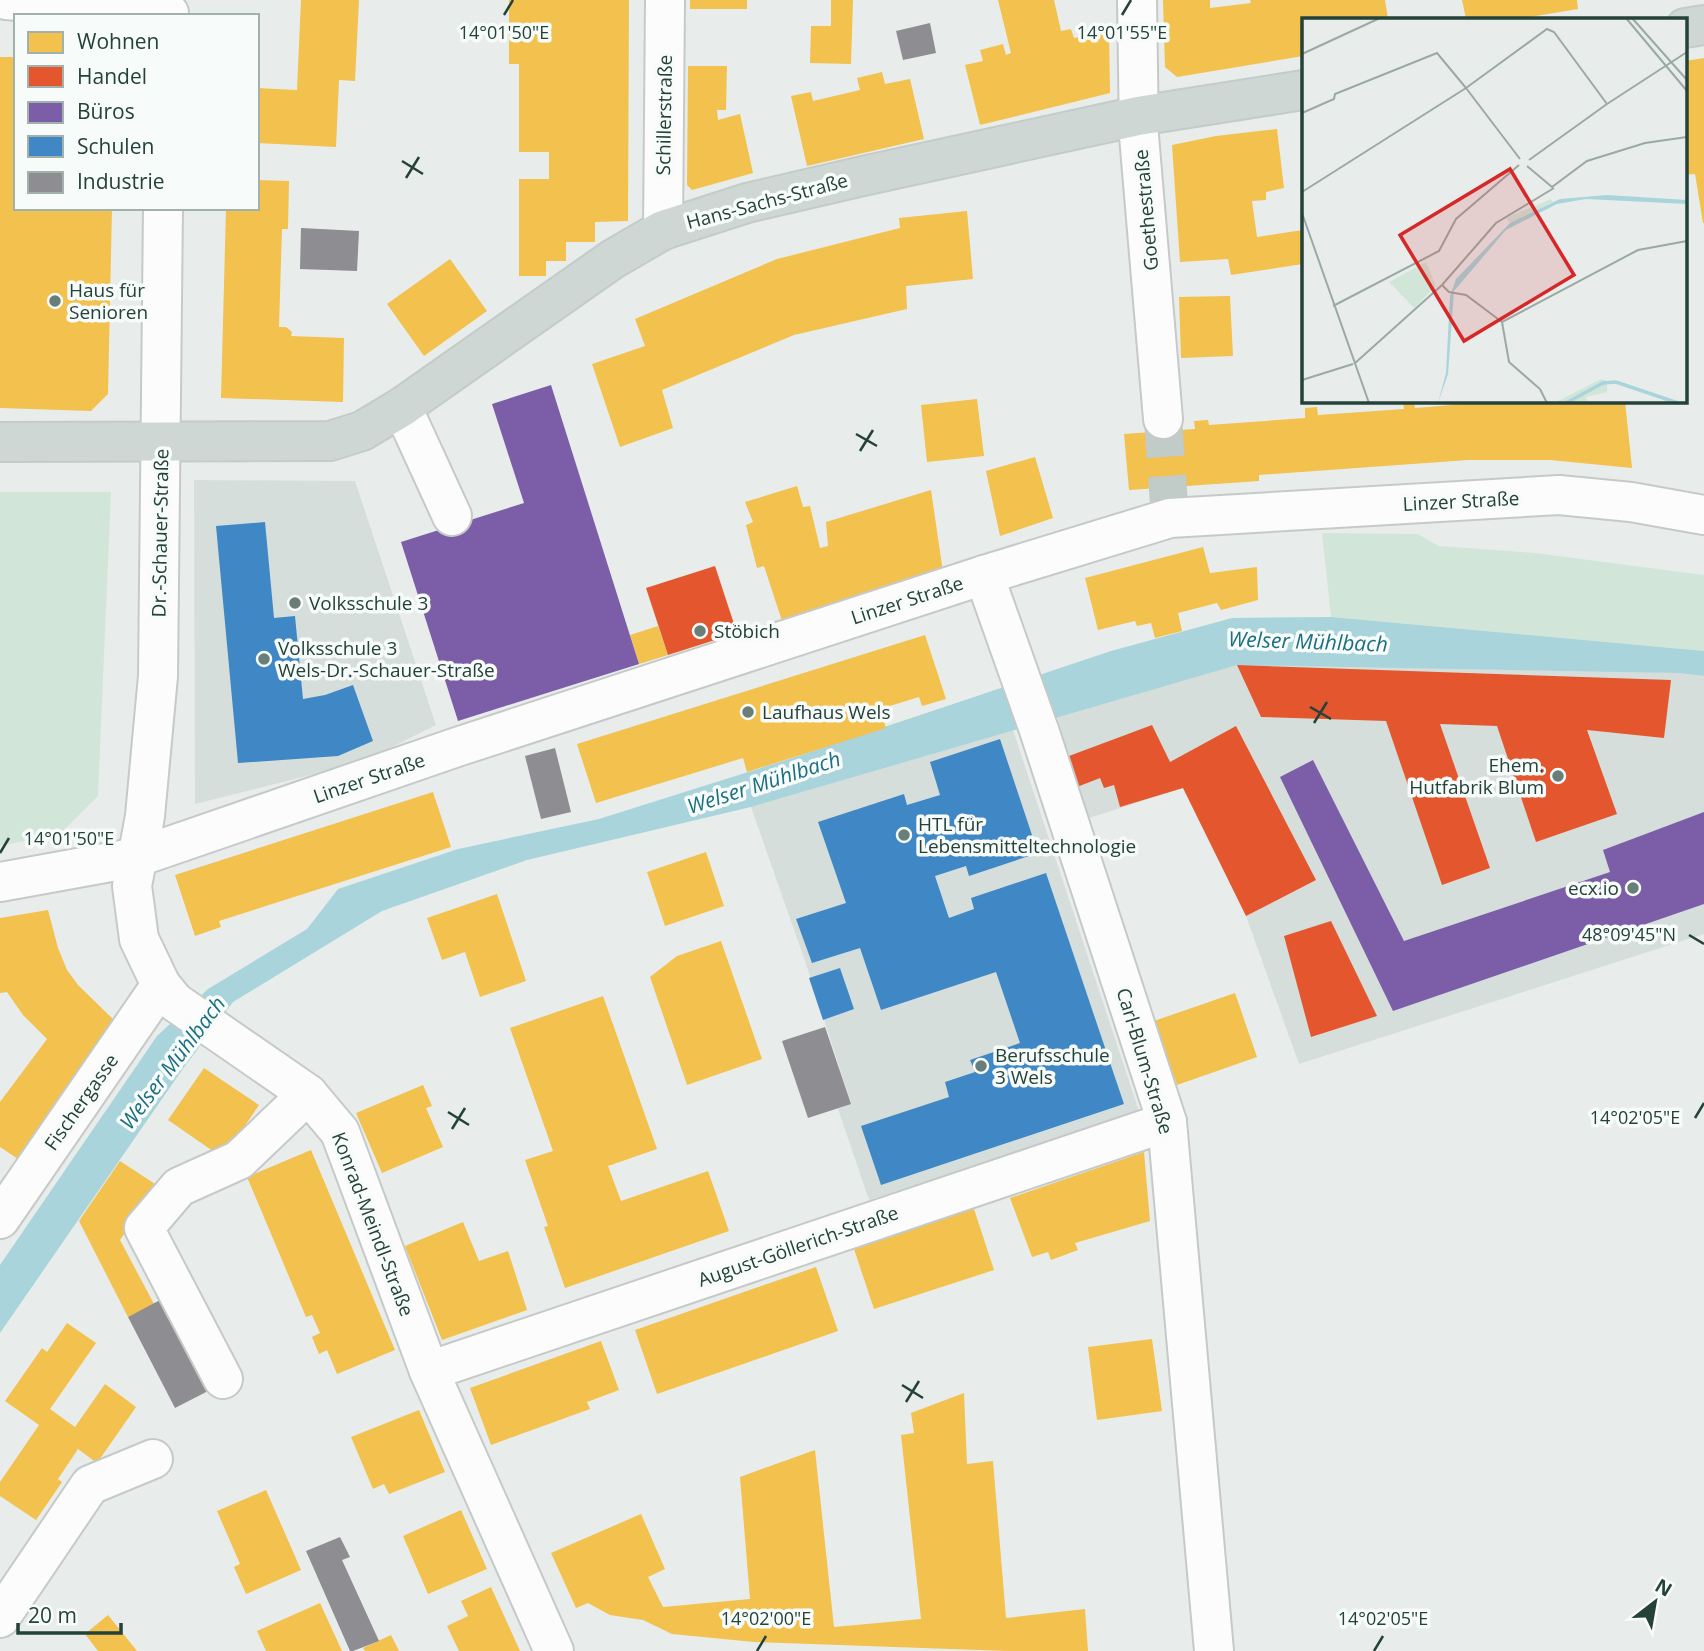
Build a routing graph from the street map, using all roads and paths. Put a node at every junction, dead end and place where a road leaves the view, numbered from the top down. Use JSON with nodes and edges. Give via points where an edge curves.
{"nodes":[{"id":1,"x":665,"y":0,"type":"edge"},
{"id":2,"x":1137,"y":0,"type":"edge"},
{"id":3,"x":6,"y":1,"type":"edge"},
{"id":4,"x":169,"y":10,"type":"edge"},
{"id":5,"x":1704,"y":25,"type":"edge"},
{"id":6,"x":1686,"y":28,"type":"edge"},
{"id":7,"x":1302,"y":90,"type":"edge"},
{"id":8,"x":1138,"y":116,"type":"junction"},
{"id":9,"x":163,"y":210,"type":"edge"},
{"id":10,"x":663,"y":230,"type":"junction"},
{"id":11,"x":402,"y":407,"type":"junction"},
{"id":12,"x":1163,"y":419,"type":"tunnel mouth"},
{"id":13,"x":160,"y":441,"type":"junction"},
{"id":14,"x":0,"y":442,"type":"edge"},
{"id":15,"x":1704,"y":515,"type":"edge"},
{"id":16,"x":452,"y":516,"type":"dead end"},
{"id":17,"x":984,"y":575,"type":"junction"},
{"id":18,"x":138,"y":858,"type":"junction"},
{"id":19,"x":0,"y":883,"type":"edge"},
{"id":20,"x":168,"y":994,"type":"junction"},
{"id":21,"x":308,"y":1094,"type":"junction"},
{"id":22,"x":1167,"y":1122,"type":"junction"},
{"id":23,"x":0,"y":1219,"type":"edge"},
{"id":24,"x":429,"y":1371,"type":"junction"},
{"id":25,"x":223,"y":1379,"type":"dead end"},
{"id":26,"x":153,"y":1459,"type":"dead end"},
{"id":27,"x":0,"y":1618,"type":"edge"},
{"id":28,"x":554,"y":1651,"type":"edge"},
{"id":29,"x":1214,"y":1651,"type":"edge"}],
"edges":[{"from":1,"to":10,"type":"street","name":"Schillerstraße"},
{"from":2,"to":8,"type":"street","name":"Goethestraße"},
{"from":3,"to":4,"type":"street"},
{"from":5,"to":6,"type":"main road"},
{"from":7,"to":8,"type":"main road","name":"Hans-Sachs-Straße"},
{"from":8,"to":10,"type":"main road","name":"Hans-Sachs-Straße","via":[[747,203]]},
{"from":8,"to":12,"type":"street","name":"Goethestraße"},
{"from":9,"to":13,"type":"street","name":"Dr.-Schauer-Straße"},
{"from":10,"to":11,"type":"main road","name":"Hans-Sachs-Straße","via":[[613,259]]},
{"from":11,"to":13,"type":"main road","name":"Hans-Sachs-Straße","via":[[362,431],[330,441]]},
{"from":11,"to":16,"type":"street"},
{"from":13,"to":14,"type":"main road","name":"Hans-Sachs-Straße"},
{"from":13,"to":18,"type":"street","name":"Dr.-Schauer-Straße","via":[[158,676]]},
{"from":15,"to":17,"type":"street","name":"Linzer Straße","via":[[1559,495],[1170,518]]},
{"from":17,"to":18,"type":"street","name":"Linzer Straße","via":[[457,747]]},
{"from":17,"to":22,"type":"street","name":"Carl-Blum-Straße"},
{"from":18,"to":19,"type":"street","name":"Linzer Straße"},
{"from":18,"to":20,"type":"street","name":"Konrad-Meindl-Straße","via":[[132,886],[139,939]]},
{"from":20,"to":21,"type":"street","name":"Konrad-Meindl-Straße"},
{"from":20,"to":23,"type":"street","name":"Fischergasse"},
{"from":21,"to":24,"type":"street","name":"Konrad-Meindl-Straße","via":[[340,1132]]},
{"from":21,"to":25,"type":"street","via":[[239,1160],[179,1187],[144,1228]]},
{"from":22,"to":24,"type":"street","name":"August-Göllerich-Straße"},
{"from":22,"to":29,"type":"street","name":"Carl-Blum-Straße"},
{"from":24,"to":28,"type":"street","name":"Konrad-Meindl-Straße"},
{"from":26,"to":27,"type":"street","via":[[90,1485]]}]}
